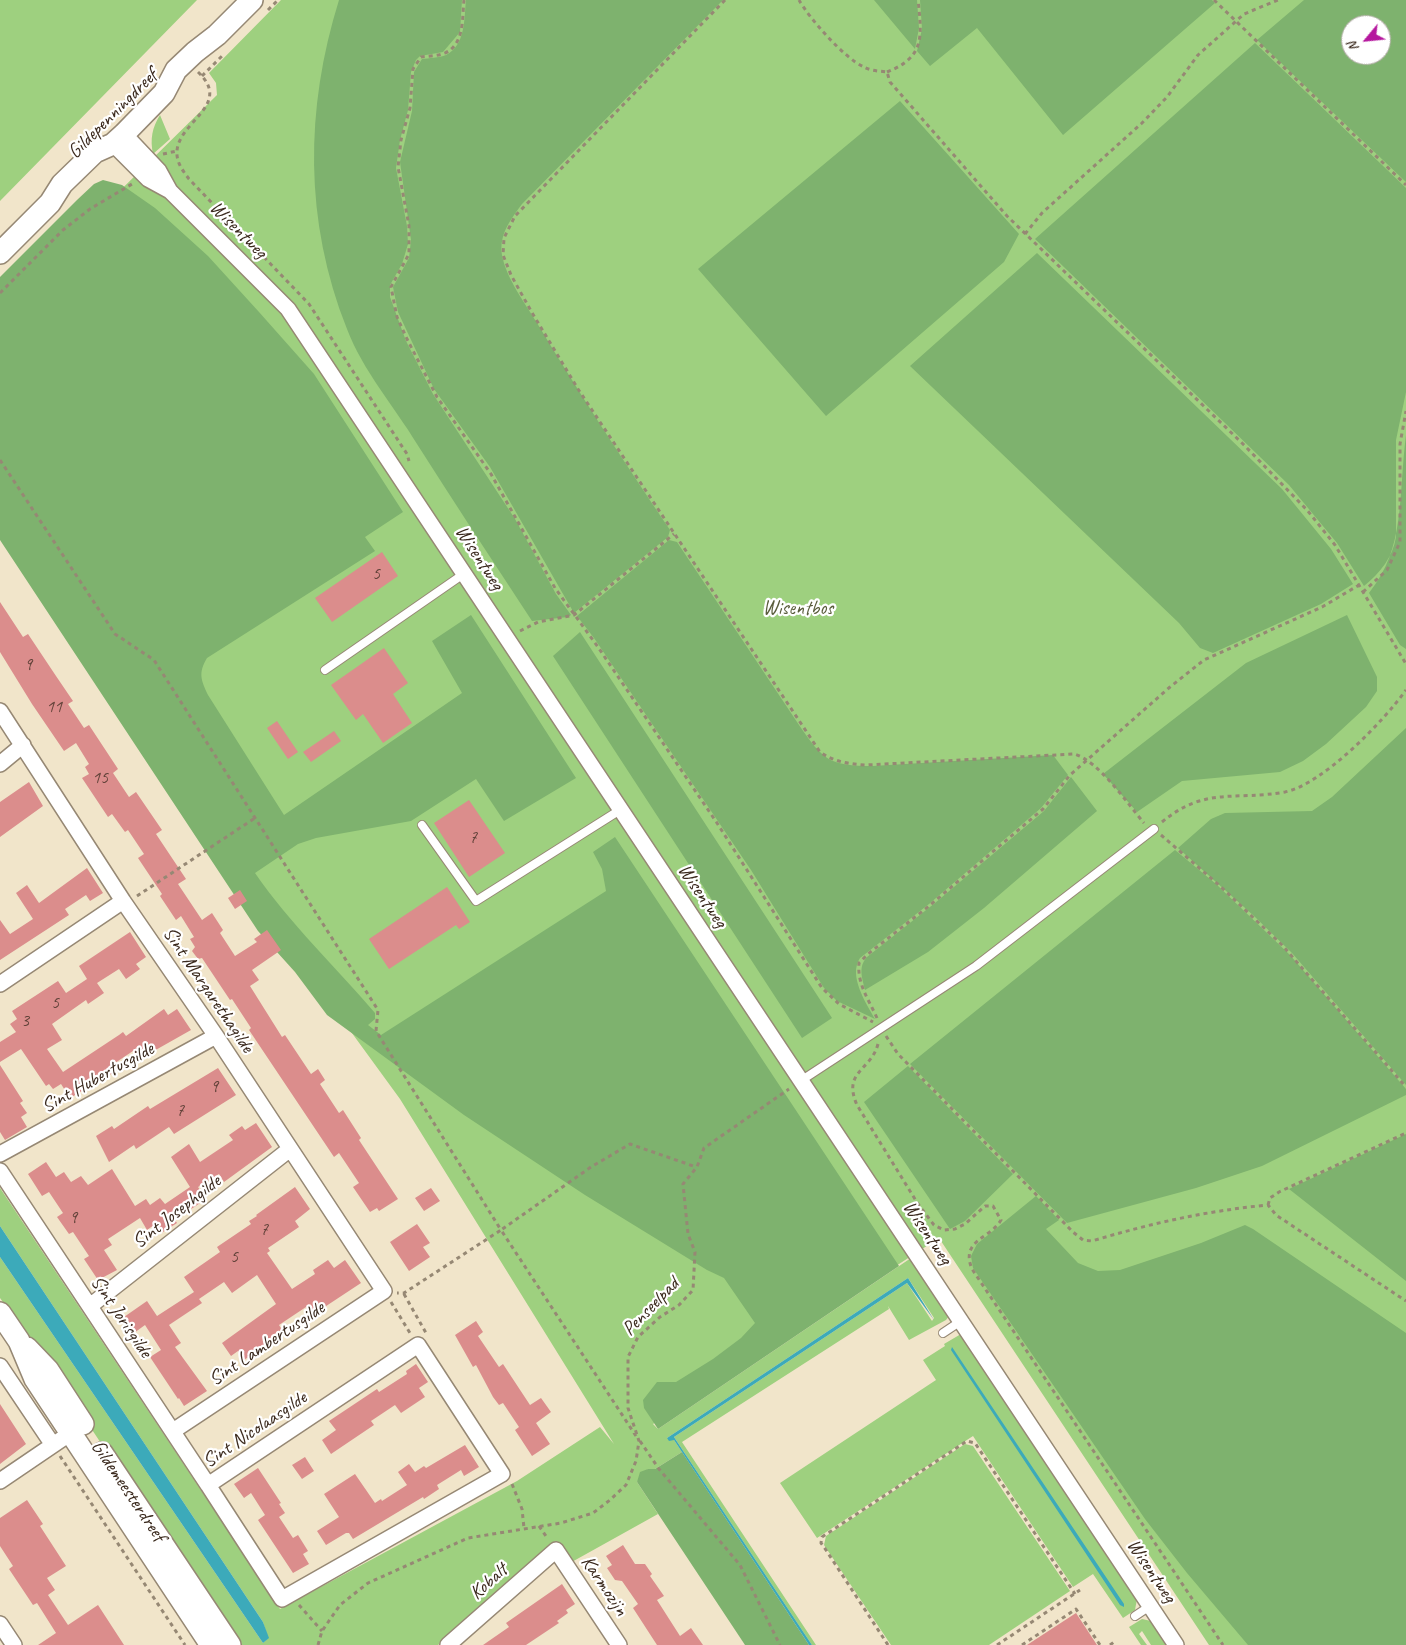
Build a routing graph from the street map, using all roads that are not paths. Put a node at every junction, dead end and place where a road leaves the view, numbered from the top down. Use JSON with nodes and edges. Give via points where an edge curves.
{"nodes":[{"id":1,"x":252,"y":0,"type":"edge"},
{"id":2,"x":217,"y":35,"type":"junction"},
{"id":3,"x":164,"y":93,"type":"junction"},
{"id":4,"x":118,"y":139,"type":"junction"},
{"id":5,"x":0,"y":253,"type":"edge"},
{"id":6,"x":465,"y":573,"type":"junction"},
{"id":7,"x":325,"y":670,"type":"dead end"},
{"id":8,"x":0,"y":711,"type":"edge"},
{"id":9,"x":23,"y":745,"type":"junction"},
{"id":10,"x":0,"y":764,"type":"edge"},
{"id":11,"x":620,"y":810,"type":"junction"},
{"id":12,"x":422,"y":825,"type":"dead end"},
{"id":13,"x":1154,"y":829,"type":"road end"},
{"id":14,"x":123,"y":901,"type":"junction"},
{"id":15,"x":0,"y":984,"type":"edge"},
{"id":16,"x":216,"y":1036,"type":"junction"},
{"id":17,"x":802,"y":1080,"type":"junction"},
{"id":18,"x":290,"y":1149,"type":"junction"},
{"id":19,"x":0,"y":1154,"type":"edge"},
{"id":20,"x":0,"y":1171,"type":"edge"},
{"id":21,"x":384,"y":1291,"type":"joint"},
{"id":22,"x":90,"y":1306,"type":"junction"},
{"id":23,"x":0,"y":1313,"type":"edge"},
{"id":24,"x":961,"y":1321,"type":"junction"},
{"id":25,"x":943,"y":1333,"type":"dead end"},
{"id":26,"x":0,"y":1366,"type":"edge"},
{"id":27,"x":77,"y":1428,"type":"junction"},
{"id":28,"x":173,"y":1431,"type":"junction"},
{"id":29,"x":53,"y":1445,"type":"junction"},
{"id":30,"x":0,"y":1481,"type":"edge"},
{"id":31,"x":208,"y":1485,"type":"junction"},
{"id":32,"x":556,"y":1550,"type":"joint"},
{"id":33,"x":1150,"y":1606,"type":"junction"},
{"id":34,"x":1135,"y":1616,"type":"dead end"},
{"id":35,"x":0,"y":1624,"type":"edge"},
{"id":36,"x":14,"y":1645,"type":"edge"},
{"id":37,"x":211,"y":1645,"type":"edge"},
{"id":38,"x":230,"y":1645,"type":"edge"},
{"id":39,"x":448,"y":1645,"type":"edge"},
{"id":40,"x":619,"y":1645,"type":"edge"},
{"id":41,"x":1176,"y":1645,"type":"edge"}],
"edges":[{"from":1,"to":2,"type":"street","name":"Gildepenningdreef"},
{"from":2,"to":3,"type":"street","name":"Gildepenningdreef","via":[[176,70]]},
{"from":2,"to":3,"type":"street","name":"Gildepenningdreef","via":[[206,60],[178,87]]},
{"from":3,"to":4,"type":"street","name":"Gildepenningdreef"},
{"from":4,"to":5,"type":"street","name":"Gildepenningdreef","via":[[95,152]]},
{"from":4,"to":6,"type":"street","name":"Wisentweg","via":[[288,309]]},
{"from":6,"to":7,"type":"lane"},
{"from":6,"to":11,"type":"street","name":"Wisentweg"},
{"from":8,"to":9,"type":"street","name":"Sint Margarethagilde"},
{"from":9,"to":10,"type":"street"},
{"from":9,"to":14,"type":"street","name":"Sint Margarethagilde"},
{"from":11,"to":12,"type":"lane","via":[[476,901]]},
{"from":11,"to":17,"type":"street","name":"Wisentweg"},
{"from":13,"to":17,"type":"lane","via":[[976,966]]},
{"from":14,"to":15,"type":"street"},
{"from":14,"to":16,"type":"street","name":"Sint Margarethagilde"},
{"from":16,"to":18,"type":"street","name":"Sint Margarethagilde"},
{"from":16,"to":19,"type":"street","name":"Sint Hubertusgilde"},
{"from":17,"to":24,"type":"street","name":"Wisentweg"},
{"from":18,"to":21,"type":"street","name":"Sint Margarethagilde"},
{"from":18,"to":22,"type":"street","name":"Sint Josephgilde"},
{"from":20,"to":22,"type":"street","name":"Sint Jorisgilde"},
{"from":21,"to":28,"type":"street","name":"Sint Lambertusgilde"},
{"from":22,"to":28,"type":"street","name":"Sint Jorisgilde"},
{"from":23,"to":27,"type":"street","name":"Gildemeesterdreef","via":[[19,1342],[35,1379]]},
{"from":24,"to":25,"type":"lane"},
{"from":24,"to":33,"type":"street","name":"Wisentweg"},
{"from":26,"to":29,"type":"street"},
{"from":27,"to":29,"type":"street"},
{"from":27,"to":37,"type":"street","name":"Gildemeesterdreef"},
{"from":27,"to":38,"type":"street","name":"Gildemeesterdreef"},
{"from":28,"to":31,"type":"street","name":"Sint Jorisgilde"},
{"from":29,"to":30,"type":"street"},
{"from":31,"to":31,"type":"street","name":"Sint Nicolaasgilde","via":[[418,1345],[502,1474],[282,1599]]},
{"from":32,"to":39,"type":"street","name":"Kobalt"},
{"from":32,"to":40,"type":"street","name":"Karmozijn"},
{"from":33,"to":34,"type":"lane"},
{"from":33,"to":41,"type":"street","name":"Wisentweg"},
{"from":35,"to":36,"type":"street"}]}
